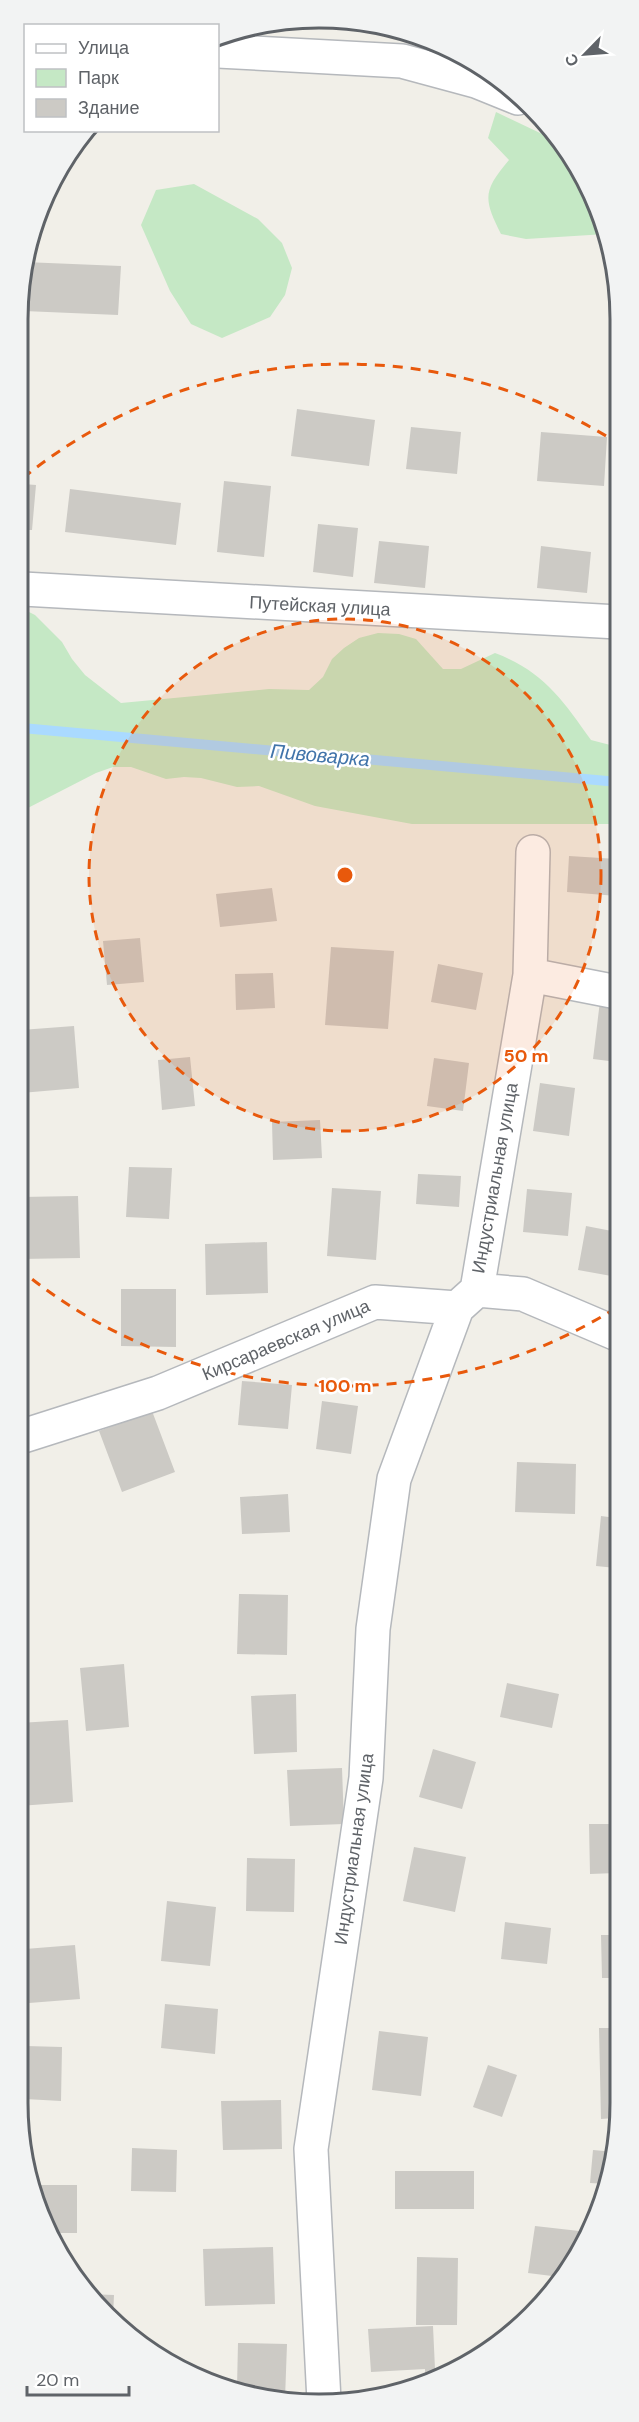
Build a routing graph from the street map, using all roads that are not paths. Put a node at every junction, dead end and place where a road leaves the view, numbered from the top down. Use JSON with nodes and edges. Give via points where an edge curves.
{"nodes":[{"id":1,"x":219,"y":51,"type":"edge"},
{"id":2,"x":498,"y":90,"type":"edge"},
{"id":3,"x":28,"y":589,"type":"edge"},
{"id":4,"x":610,"y":622,"type":"edge"},
{"id":5,"x":533,"y":852,"type":"dead end"},
{"id":6,"x":530,"y":975,"type":"junction"},
{"id":7,"x":610,"y":991,"type":"edge"},
{"id":8,"x":467,"y":1299,"type":"junction"},
{"id":9,"x":610,"y":1331,"type":"edge"},
{"id":10,"x":28,"y":1434,"type":"edge"},
{"id":11,"x":324,"y":2394,"type":"edge"}],
"edges":[{"from":1,"to":2,"type":"street","via":[[402,61]]},
{"from":3,"to":4,"type":"street","name":"Путейская улица"},
{"from":5,"to":6,"type":"street","name":"Индустриальная улица"},
{"from":6,"to":7,"type":"street"},
{"from":6,"to":8,"type":"street","name":"Индустриальная улица"},
{"from":8,"to":9,"type":"street","name":"Кирсараевская улица","via":[[523,1294]]},
{"from":8,"to":10,"type":"street","name":"Кирсараевская улица","via":[[375,1302],[158,1393]]},
{"from":8,"to":11,"type":"street","name":"Индустриальная улица","via":[[394,1479],[373,1629],[366,1778],[311,2149]]}]}
